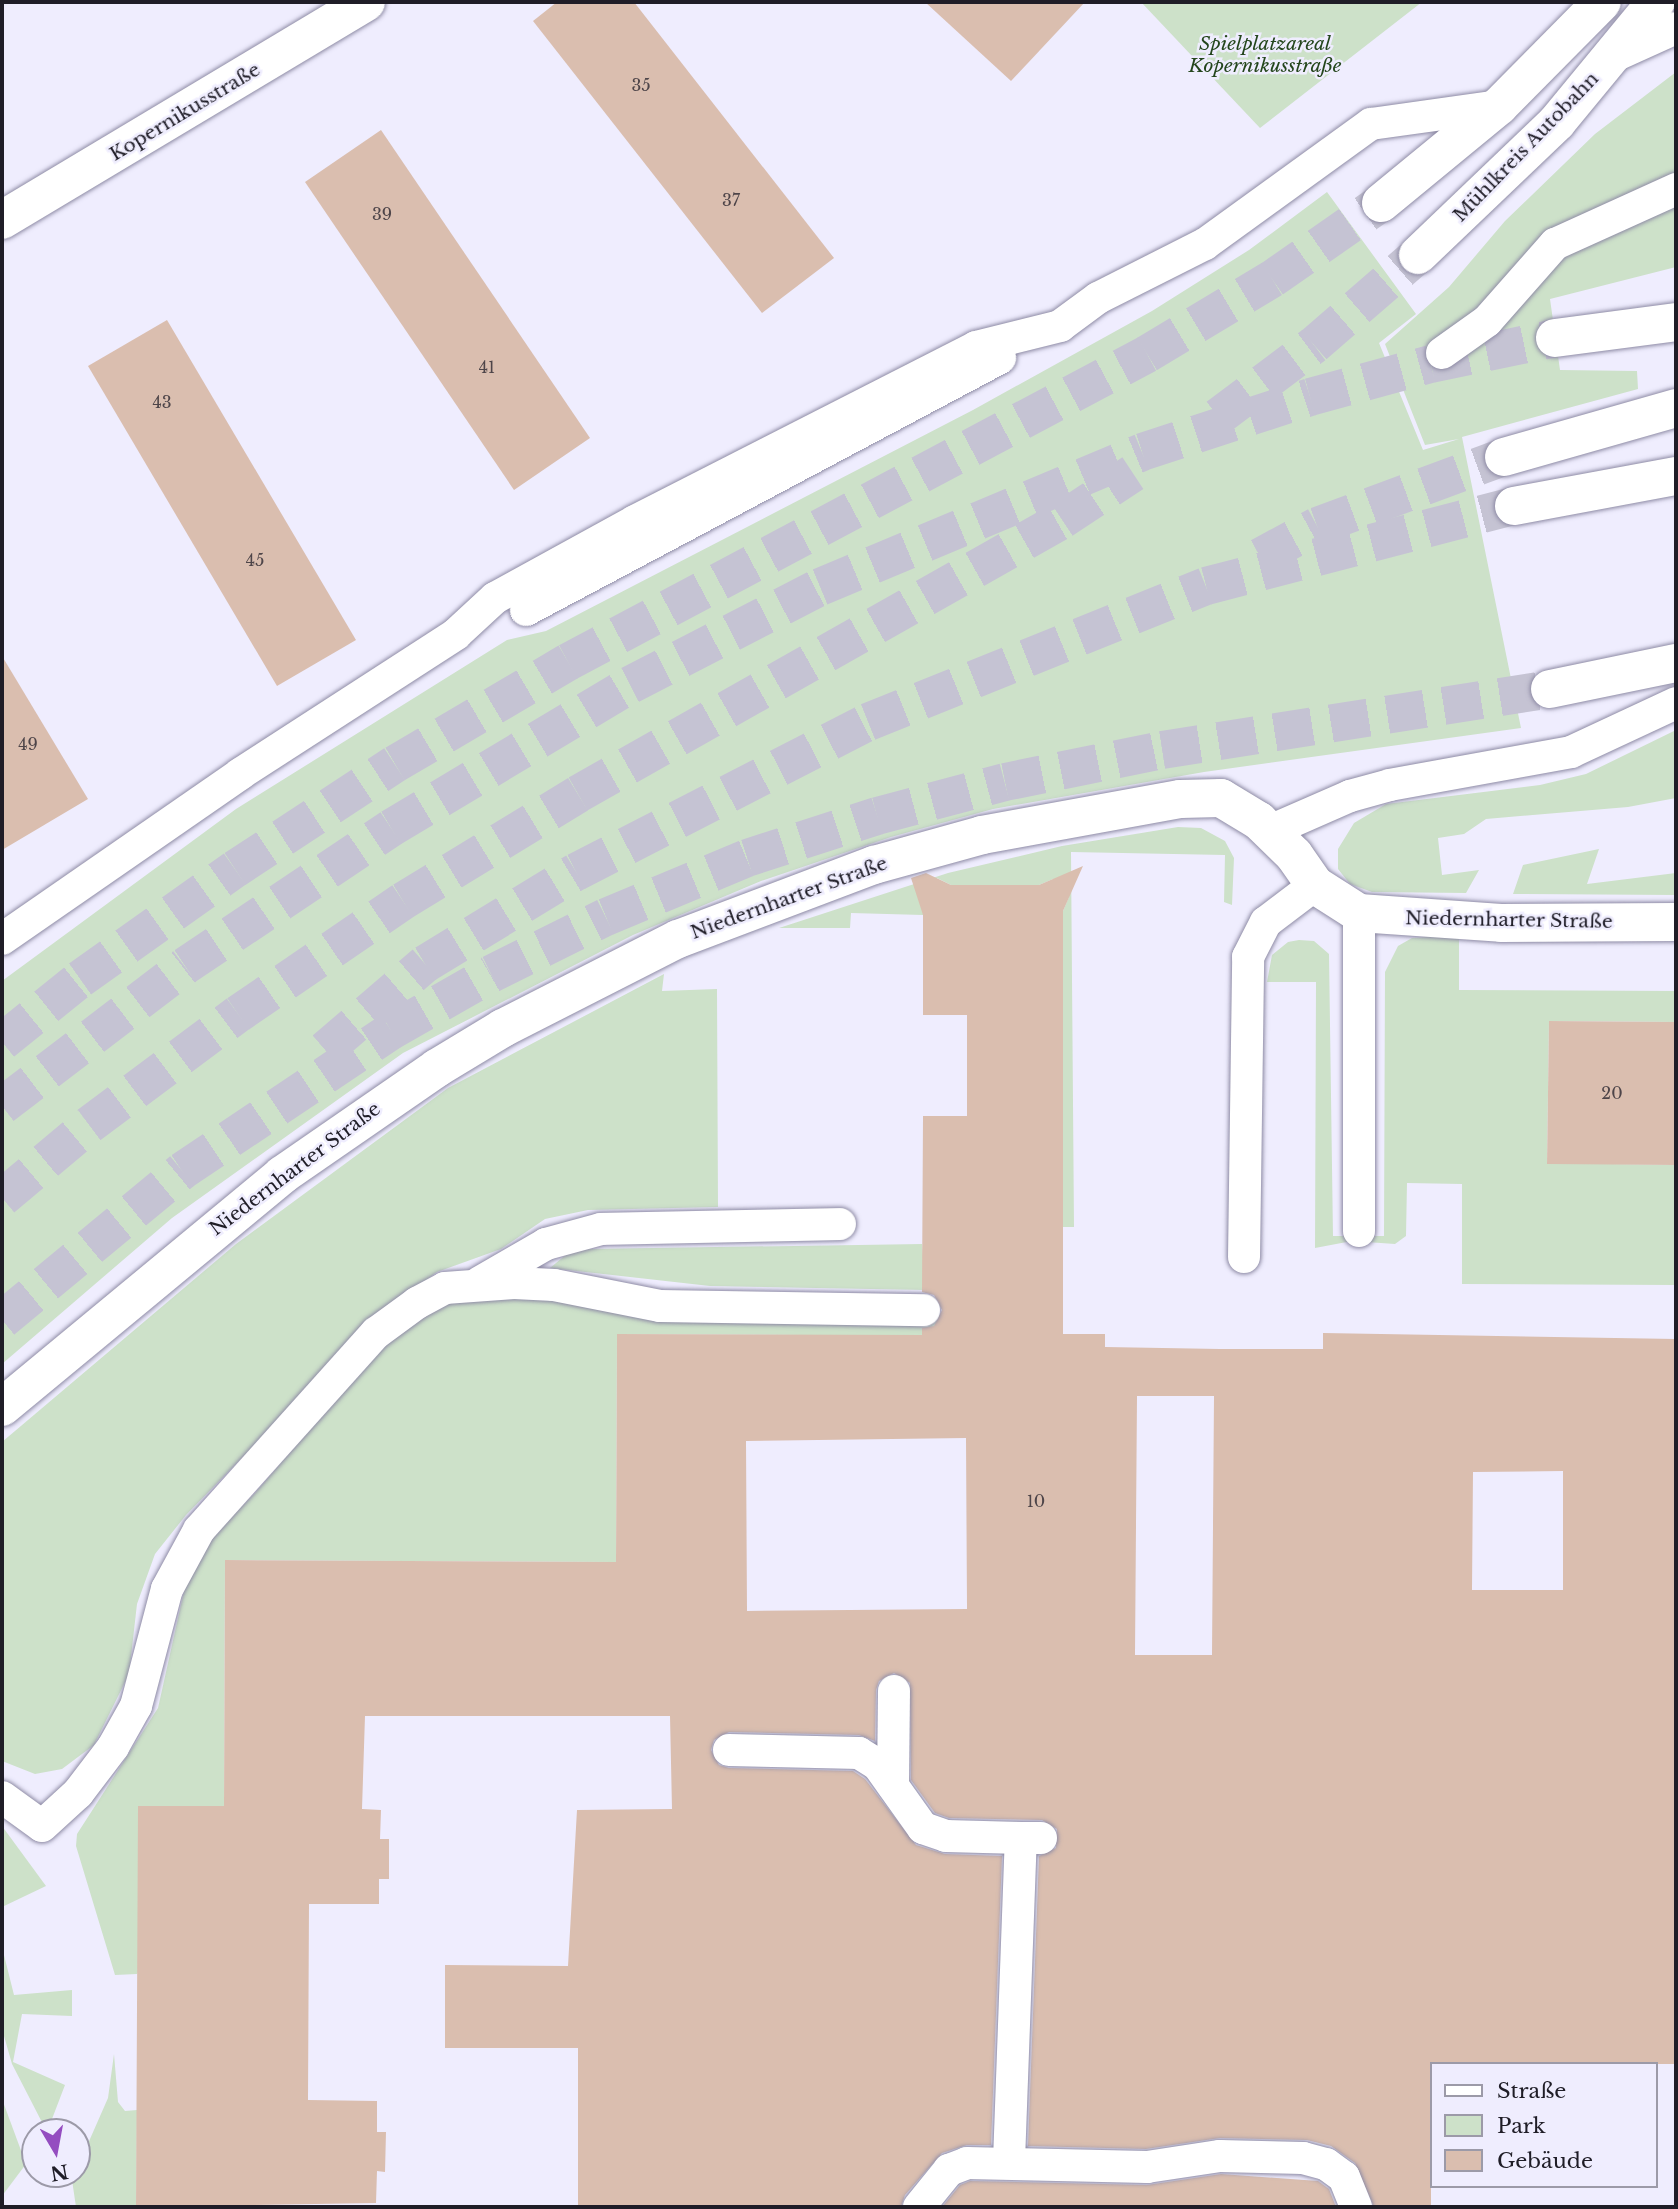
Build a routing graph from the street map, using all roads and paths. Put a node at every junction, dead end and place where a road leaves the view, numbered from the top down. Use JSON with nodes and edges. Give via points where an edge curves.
{"nodes":[{"id":1,"x":366,"y":2,"type":"edge"},
{"id":2,"x":1602,"y":2,"type":"edge"},
{"id":3,"x":1656,"y":2,"type":"edge"},
{"id":4,"x":1676,"y":27,"type":"edge"},
{"id":5,"x":1614,"y":56,"type":"junction"},
{"id":6,"x":1499,"y":106,"type":"junction"},
{"id":7,"x":1676,"y":189,"type":"edge"},
{"id":8,"x":1381,"y":202,"type":"tunnel mouth"},
{"id":9,"x":2,"y":220,"type":"edge"},
{"id":10,"x":1418,"y":255,"type":"tunnel mouth"},
{"id":11,"x":1676,"y":322,"type":"edge"},
{"id":12,"x":1059,"y":326,"type":"junction"},
{"id":13,"x":1555,"y":338,"type":"tunnel mouth"},
{"id":14,"x":1442,"y":353,"type":"dead end"},
{"id":15,"x":1676,"y":408,"type":"edge"},
{"id":16,"x":1504,"y":457,"type":"tunnel mouth"},
{"id":17,"x":1676,"y":477,"type":"edge"},
{"id":18,"x":1514,"y":506,"type":"tunnel mouth"},
{"id":19,"x":526,"y":610,"type":"dead end"},
{"id":20,"x":1676,"y":663,"type":"edge"},
{"id":21,"x":1550,"y":689,"type":"tunnel mouth"},
{"id":22,"x":1676,"y":703,"type":"edge"},
{"id":23,"x":1270,"y":831,"type":"junction"},
{"id":24,"x":1315,"y":885,"type":"junction"},
{"id":25,"x":1359,"y":913,"type":"junction"},
{"id":26,"x":1676,"y":922,"type":"edge"},
{"id":27,"x":2,"y":939,"type":"edge"},
{"id":28,"x":840,"y":1224,"type":"dead end"},
{"id":29,"x":1359,"y":1231,"type":"dead end"},
{"id":30,"x":1244,"y":1257,"type":"dead end"},
{"id":31,"x":476,"y":1285,"type":"junction"},
{"id":32,"x":924,"y":1310,"type":"dead end"},
{"id":33,"x":2,"y":1407,"type":"edge"},
{"id":34,"x":894,"y":1691,"type":"dead end"},
{"id":35,"x":729,"y":1750,"type":"dead end"},
{"id":36,"x":893,"y":1785,"type":"junction"},
{"id":37,"x":2,"y":1797,"type":"edge"},
{"id":38,"x":1009,"y":2161,"type":"junction"},
{"id":39,"x":919,"y":2207,"type":"edge"},
{"id":40,"x":1356,"y":2207,"type":"edge"}],
"edges":[{"from":1,"to":9,"type":"main road","name":"Kopernikusstraße"},
{"from":2,"to":6,"type":"main road"},
{"from":3,"to":5,"type":"main road","name":"Mühlkreis Autobahn"},
{"from":4,"to":5,"type":"lane"},
{"from":5,"to":10,"type":"main road","name":"Mühlkreis Autobahn","via":[[1557,122]]},
{"from":6,"to":8,"type":"main road"},
{"from":6,"to":12,"type":"lane","via":[[1371,124],[1205,244],[1098,298]]},
{"from":7,"to":14,"type":"lane","via":[[1555,244],[1487,321]]},
{"from":11,"to":13,"type":"main road"},
{"from":12,"to":19,"type":"lane"},
{"from":12,"to":27,"type":"lane","via":[[976,347],[495,598],[456,634],[206,796]]},
{"from":15,"to":16,"type":"main road"},
{"from":17,"to":18,"type":"main road"},
{"from":20,"to":21,"type":"main road"},
{"from":22,"to":23,"type":"lane","via":[[1571,752],[1390,785],[1350,796]]},
{"from":23,"to":24,"type":"main road","name":"Niedernharter Straße"},
{"from":23,"to":33,"type":"main road","name":"Niedernharter Straße","via":[[1221,798],[1180,799],[982,835],[822,882],[678,939],[503,1028],[362,1117],[183,1254]]},
{"from":24,"to":25,"type":"main road","name":"Niedernharter Straße"},
{"from":24,"to":30,"type":"lane","via":[[1266,922],[1248,957]]},
{"from":25,"to":26,"type":"main road","name":"Niedernharter Straße","via":[[1501,923]]},
{"from":25,"to":29,"type":"lane"},
{"from":28,"to":31,"type":"lane","via":[[601,1229],[546,1244]]},
{"from":31,"to":32,"type":"lane","via":[[554,1286],[660,1306]]},
{"from":31,"to":37,"type":"lane","via":[[445,1288],[376,1333],[199,1530],[167,1589],[136,1706],[113,1747],[78,1793],[42,1826]]},
{"from":34,"to":36,"type":"lane"},
{"from":35,"to":36,"type":"lane","via":[[859,1753],[878,1765]]},
{"from":36,"to":38,"type":"lane","via":[[923,1828],[946,1836],[1031,1838]]},
{"from":38,"to":39,"type":"lane","via":[[967,2163],[948,2170]]},
{"from":38,"to":40,"type":"lane","via":[[1147,2167],[1220,2156],[1303,2158],[1326,2164],[1344,2177]]}]}
